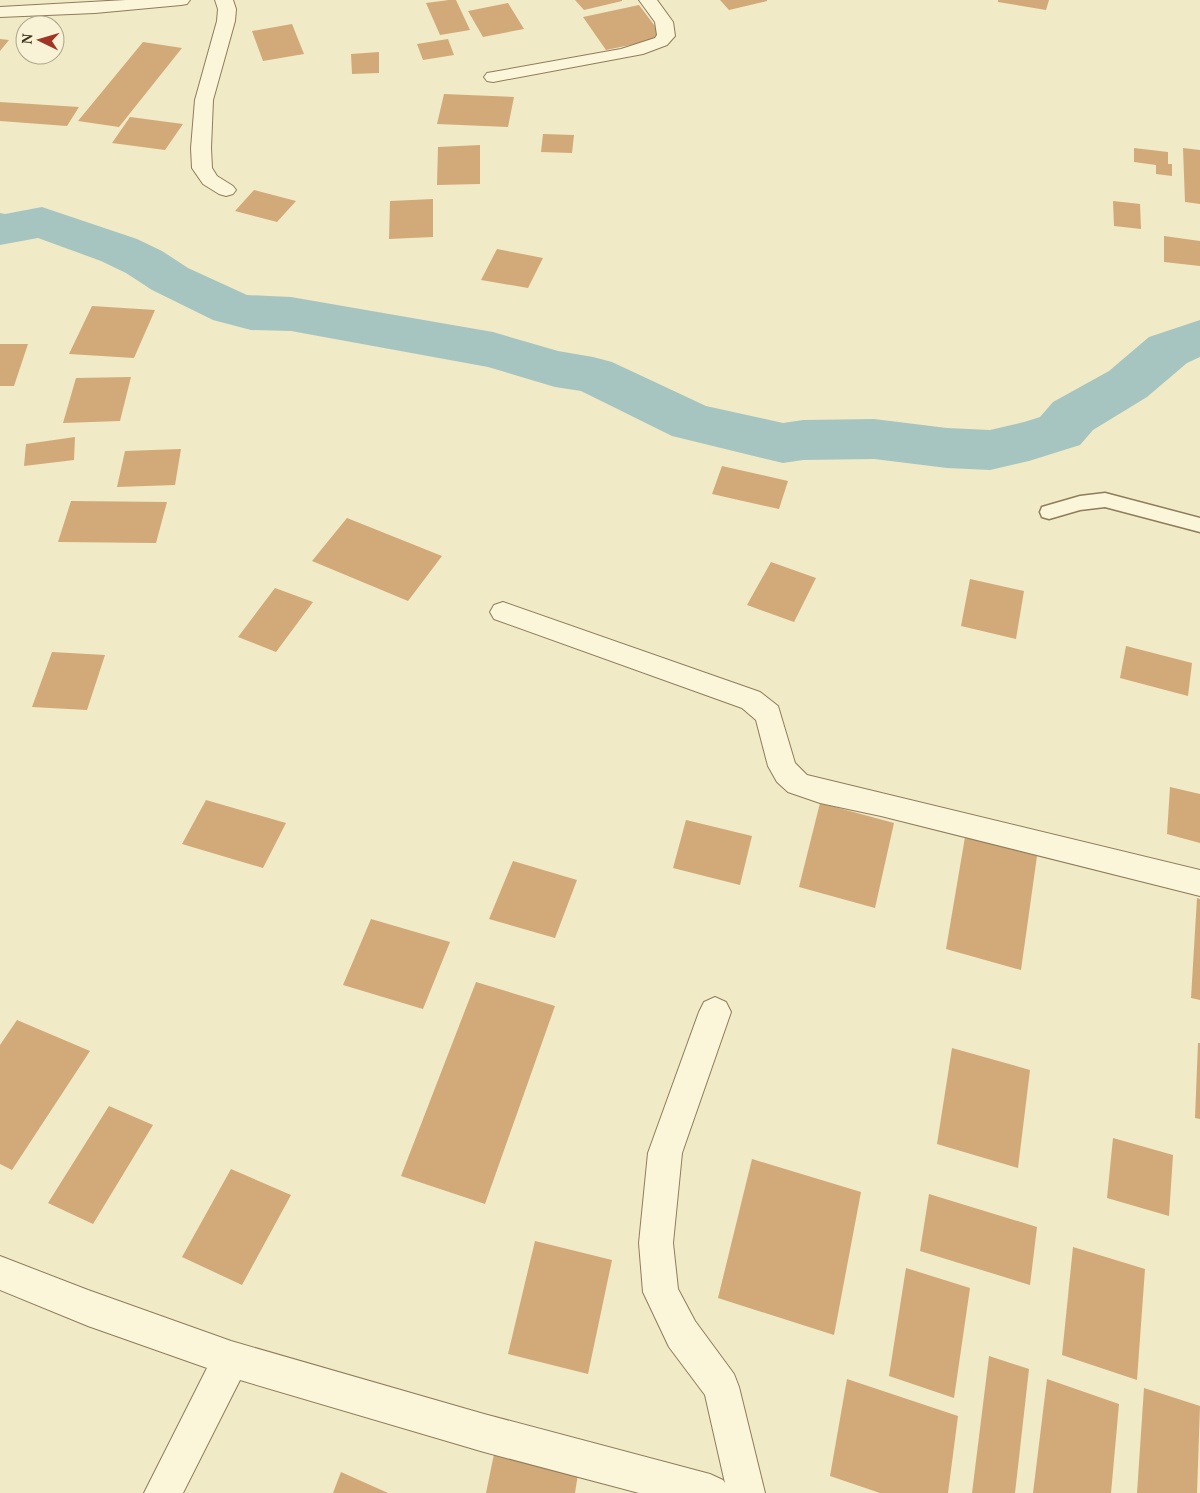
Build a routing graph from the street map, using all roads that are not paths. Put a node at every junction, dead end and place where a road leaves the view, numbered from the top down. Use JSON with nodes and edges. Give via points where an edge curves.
{"nodes":[{"id":1,"x":181,"y":0,"type":"edge"},
{"id":2,"x":224,"y":0,"type":"edge"},
{"id":3,"x":648,"y":0,"type":"edge"},
{"id":4,"x":109,"y":3,"type":"edge"},
{"id":5,"x":0,"y":12,"type":"edge"},
{"id":6,"x":493,"y":77,"type":"dead end"},
{"id":7,"x":226,"y":190,"type":"dead end"},
{"id":8,"x":1050,"y":512,"type":"dead end"},
{"id":9,"x":1200,"y":526,"type":"edge"},
{"id":10,"x":503,"y":612,"type":"dead end"},
{"id":11,"x":1200,"y":883,"type":"edge"},
{"id":12,"x":715,"y":1012,"type":"dead end"},
{"id":13,"x":0,"y":1273,"type":"edge"},
{"id":14,"x":231,"y":1359,"type":"junction"},
{"id":15,"x":163,"y":1493,"type":"edge"},
{"id":16,"x":710,"y":1493,"type":"edge"},
{"id":17,"x":746,"y":1493,"type":"edge"}],
"edges":[{"from":1,"to":4,"type":"street"},
{"from":2,"to":7,"type":"street","via":[[226,21],[204,100],[201,148],[202,168],[210,180]]},
{"from":3,"to":6,"type":"street","via":[[665,24],[667,34],[654,45],[624,54]]},
{"from":4,"to":5,"type":"street"},
{"from":8,"to":9,"type":"lane","via":[[1105,500]]},
{"from":10,"to":11,"type":"street","via":[[751,700],[768,714],[782,766],[798,784]]},
{"from":12,"to":17,"type":"street","via":[[665,1153],[656,1244],[661,1292],[682,1334],[721,1387]]},
{"from":13,"to":14,"type":"street"},
{"from":14,"to":15,"type":"street"},
{"from":14,"to":16,"type":"street","via":[[475,1430]]}]}
